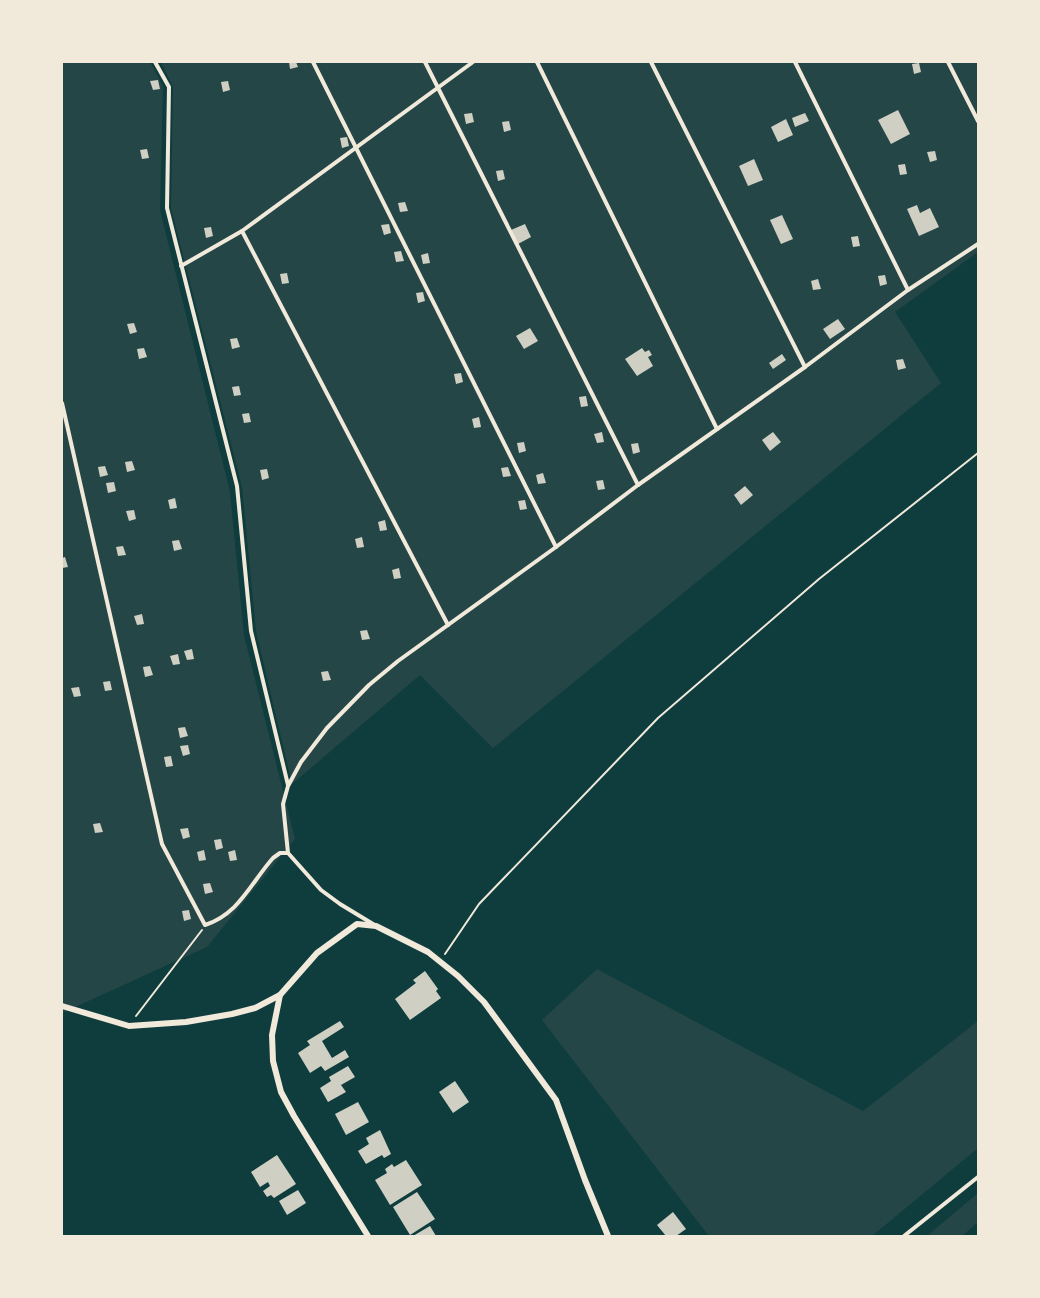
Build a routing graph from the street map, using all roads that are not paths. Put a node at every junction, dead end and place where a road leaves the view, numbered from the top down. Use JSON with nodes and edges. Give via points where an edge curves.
{"nodes":[{"id":1,"x":156,"y":62,"type":"edge"},
{"id":2,"x":313,"y":62,"type":"edge"},
{"id":3,"x":425,"y":62,"type":"edge"},
{"id":4,"x":473,"y":62,"type":"edge"},
{"id":5,"x":537,"y":62,"type":"edge"},
{"id":6,"x":651,"y":62,"type":"edge"},
{"id":7,"x":795,"y":62,"type":"edge"},
{"id":8,"x":948,"y":62,"type":"edge"},
{"id":9,"x":438,"y":88,"type":"junction"},
{"id":10,"x":978,"y":121,"type":"edge"},
{"id":11,"x":357,"y":148,"type":"junction"},
{"id":12,"x":242,"y":231,"type":"junction"},
{"id":13,"x":978,"y":244,"type":"edge"},
{"id":14,"x":181,"y":266,"type":"junction"},
{"id":15,"x":908,"y":290,"type":"junction"},
{"id":16,"x":805,"y":367,"type":"junction"},
{"id":17,"x":62,"y":403,"type":"edge"},
{"id":18,"x":717,"y":429,"type":"junction"},
{"id":19,"x":638,"y":485,"type":"junction"},
{"id":20,"x":556,"y":547,"type":"junction"},
{"id":21,"x":448,"y":625,"type":"junction"},
{"id":22,"x":288,"y":786,"type":"junction"},
{"id":23,"x":288,"y":853,"type":"junction"},
{"id":24,"x":376,"y":926,"type":"junction"},
{"id":25,"x":280,"y":995,"type":"junction"},
{"id":26,"x":62,"y":1006,"type":"edge"},
{"id":27,"x":978,"y":1177,"type":"edge"},
{"id":28,"x":368,"y":1236,"type":"edge"},
{"id":29,"x":608,"y":1236,"type":"edge"},
{"id":30,"x":904,"y":1236,"type":"edge"}],
"edges":[{"from":1,"to":14,"type":"lane","via":[[169,87],[167,208]]},
{"from":2,"to":11,"type":"lane"},
{"from":3,"to":9,"type":"lane"},
{"from":4,"to":9,"type":"lane"},
{"from":5,"to":18,"type":"lane"},
{"from":6,"to":16,"type":"lane"},
{"from":7,"to":15,"type":"lane"},
{"from":8,"to":10,"type":"lane"},
{"from":9,"to":11,"type":"lane"},
{"from":9,"to":19,"type":"lane"},
{"from":11,"to":12,"type":"lane"},
{"from":11,"to":20,"type":"lane"},
{"from":12,"to":14,"type":"lane"},
{"from":12,"to":21,"type":"lane"},
{"from":13,"to":15,"type":"lane"},
{"from":14,"to":22,"type":"lane","via":[[237,486],[251,632]]},
{"from":15,"to":16,"type":"lane"},
{"from":16,"to":18,"type":"lane"},
{"from":17,"to":23,"type":"lane","via":[[162,844],[205,926],[233,910],[273,858]]},
{"from":18,"to":19,"type":"lane"},
{"from":19,"to":20,"type":"lane"},
{"from":20,"to":21,"type":"lane"},
{"from":21,"to":22,"type":"lane","via":[[376,679],[327,728]]},
{"from":22,"to":23,"type":"lane","via":[[283,804]]},
{"from":23,"to":24,"type":"lane","via":[[321,890]]},
{"from":24,"to":25,"type":"street","via":[[357,924],[317,953]]},
{"from":24,"to":29,"type":"street","via":[[428,952],[484,1002],[556,1100]]},
{"from":25,"to":26,"type":"street","via":[[232,1014],[129,1026]]},
{"from":25,"to":28,"type":"street","via":[[272,1035],[273,1061],[281,1092]]},
{"from":27,"to":30,"type":"lane"}]}
